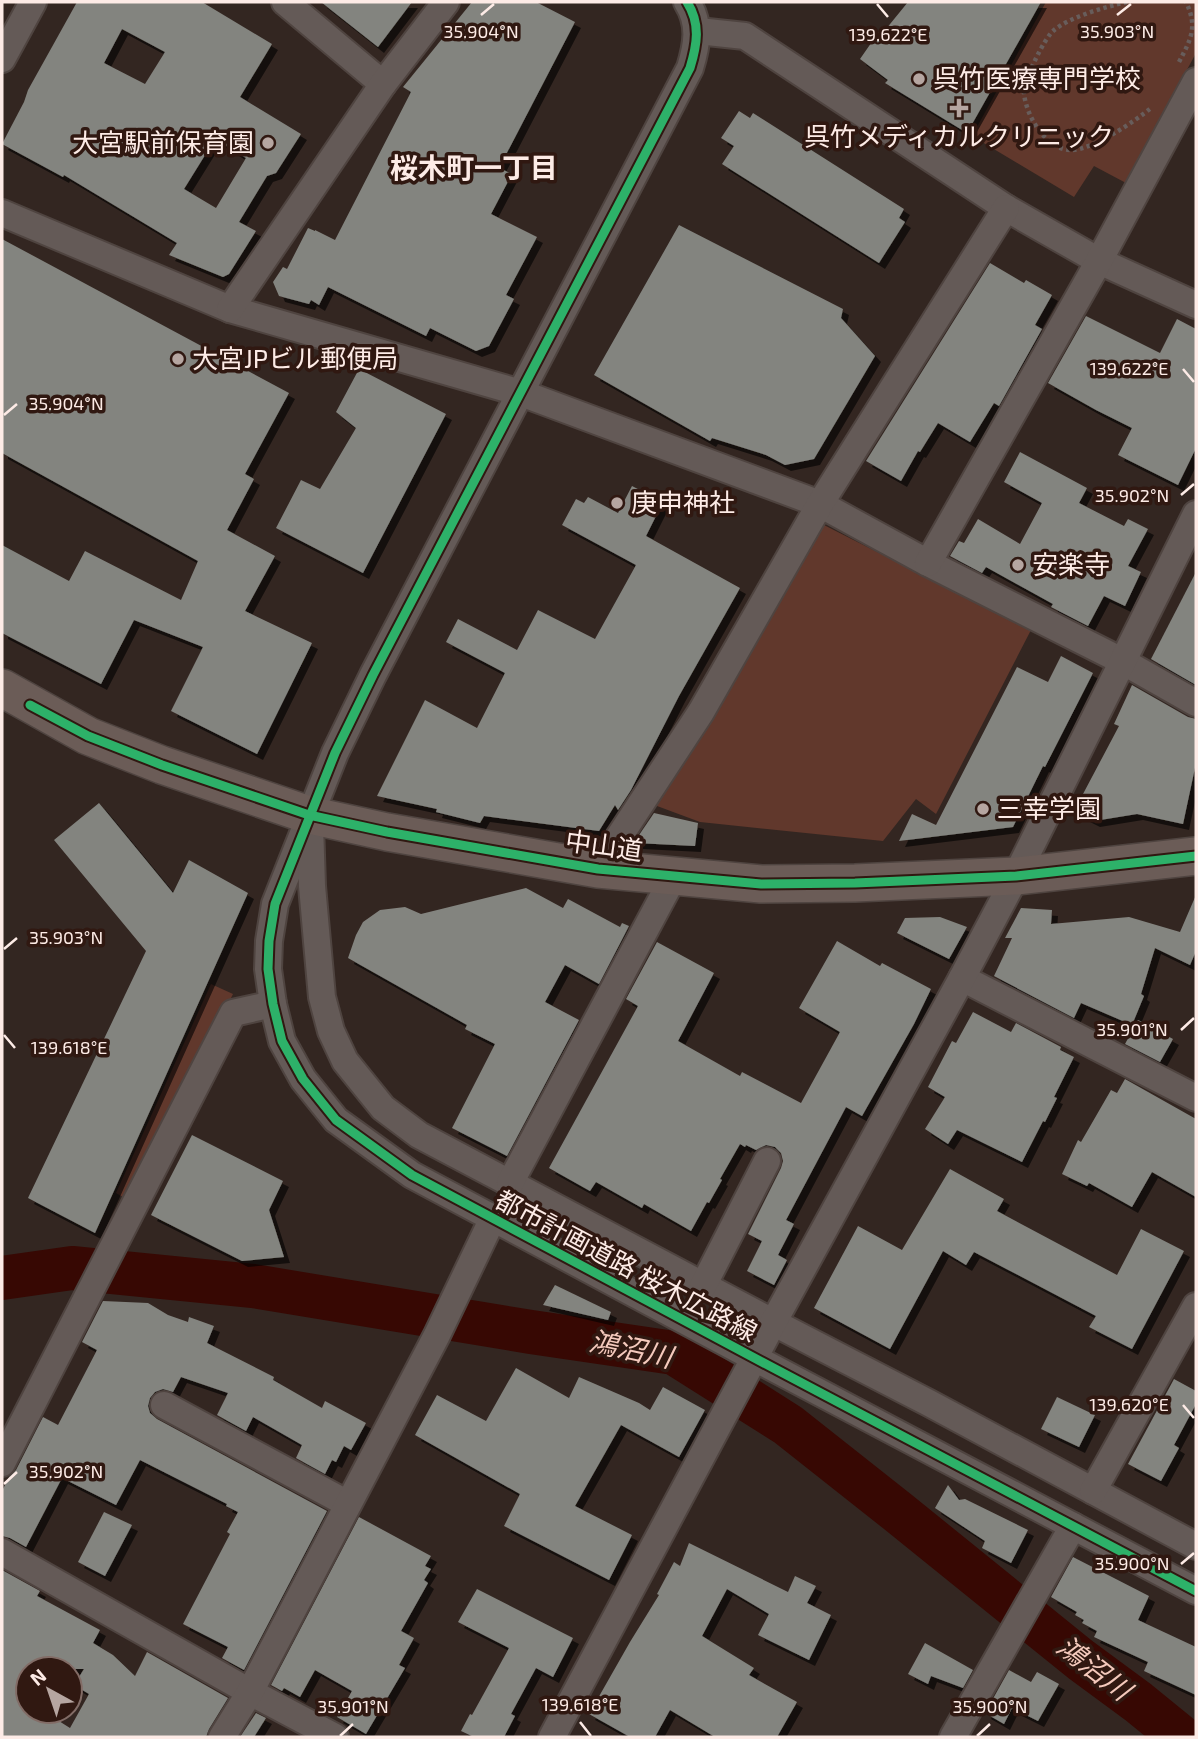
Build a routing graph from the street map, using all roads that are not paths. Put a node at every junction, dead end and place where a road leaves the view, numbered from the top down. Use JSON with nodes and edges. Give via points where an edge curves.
{"nodes":[{"id":1,"x":33,"y":2,"type":"edge"},
{"id":2,"x":285,"y":2,"type":"edge"},
{"id":3,"x":446,"y":2,"type":"edge"},
{"id":4,"x":687,"y":2,"type":"edge"},
{"id":5,"x":698,"y":31,"type":"junction"},
{"id":6,"x":2,"y":59,"type":"edge"},
{"id":7,"x":1186,"y":74,"type":"edge"},
{"id":8,"x":383,"y":84,"type":"junction"},
{"id":9,"x":1006,"y":208,"type":"junction"},
{"id":10,"x":2,"y":213,"type":"edge"},
{"id":11,"x":1099,"y":261,"type":"junction"},
{"id":12,"x":1196,"y":305,"type":"edge"},
{"id":13,"x":230,"y":309,"type":"junction"},
{"id":14,"x":522,"y":393,"type":"junction"},
{"id":15,"x":820,"y":504,"type":"junction"},
{"id":16,"x":1196,"y":514,"type":"edge"},
{"id":17,"x":1190,"y":542,"type":"edge"},
{"id":18,"x":928,"y":563,"type":"junction"},
{"id":19,"x":1122,"y":661,"type":"junction"},
{"id":20,"x":2,"y":688,"type":"edge"},
{"id":21,"x":1196,"y":703,"type":"edge"},
{"id":22,"x":309,"y":815,"type":"junction"},
{"id":23,"x":1196,"y":856,"type":"edge"},
{"id":24,"x":598,"y":869,"type":"junction"},
{"id":25,"x":674,"y":876,"type":"junction"},
{"id":26,"x":1016,"y":876,"type":"junction"},
{"id":27,"x":962,"y":978,"type":"junction"},
{"id":28,"x":273,"y":1004,"type":"junction"},
{"id":29,"x":1196,"y":1098,"type":"edge"},
{"id":30,"x":767,"y":1161,"type":"dead end"},
{"id":31,"x":510,"y":1182,"type":"junction"},
{"id":32,"x":493,"y":1218,"type":"junction"},
{"id":33,"x":704,"y":1286,"type":"junction"},
{"id":34,"x":1196,"y":1306,"type":"edge"},
{"id":35,"x":773,"y":1323,"type":"junction"},
{"id":36,"x":1188,"y":1339,"type":"edge"},
{"id":37,"x":755,"y":1358,"type":"junction"},
{"id":38,"x":164,"y":1405,"type":"dead end"},
{"id":39,"x":2,"y":1463,"type":"edge"},
{"id":40,"x":1093,"y":1491,"type":"junction"},
{"id":41,"x":348,"y":1504,"type":"junction"},
{"id":42,"x":1073,"y":1526,"type":"junction"},
{"id":43,"x":1196,"y":1546,"type":"edge"},
{"id":44,"x":2,"y":1552,"type":"edge"},
{"id":45,"x":1196,"y":1591,"type":"edge"},
{"id":46,"x":250,"y":1692,"type":"junction"},
{"id":47,"x":222,"y":1737,"type":"edge"},
{"id":48,"x":335,"y":1737,"type":"edge"},
{"id":49,"x":552,"y":1737,"type":"edge"},
{"id":50,"x":953,"y":1737,"type":"edge"}],
"edges":[{"from":1,"to":6,"type":"street"},
{"from":2,"to":8,"type":"street"},
{"from":3,"to":8,"type":"street"},
{"from":4,"to":5,"type":"street"},
{"from":5,"to":9,"type":"street","via":[[745,36]]},
{"from":5,"to":14,"type":"street","via":[[690,68]]},
{"from":7,"to":11,"type":"street"},
{"from":8,"to":13,"type":"street"},
{"from":9,"to":11,"type":"street"},
{"from":9,"to":15,"type":"street"},
{"from":10,"to":13,"type":"street"},
{"from":11,"to":12,"type":"street"},
{"from":11,"to":18,"type":"street"},
{"from":13,"to":14,"type":"street"},
{"from":14,"to":15,"type":"street"},
{"from":14,"to":22,"type":"street","via":[[373,676]]},
{"from":15,"to":18,"type":"street"},
{"from":15,"to":24,"type":"street","via":[[701,712]]},
{"from":16,"to":17,"type":"street"},
{"from":17,"to":19,"type":"street"},
{"from":18,"to":19,"type":"street"},
{"from":19,"to":21,"type":"street"},
{"from":19,"to":26,"type":"street"},
{"from":20,"to":22,"type":"highway","name":"中山道","via":[[88,736]]},
{"from":22,"to":24,"type":"highway","name":"中山道"},
{"from":22,"to":28,"type":"street","name":"都市計画道路 桜木広路線","via":[[275,904],[268,969]]},
{"from":22,"to":31,"type":"street","name":"都市計画道路 桜木広路線","via":[[322,997],[345,1061],[383,1108],[419,1135]]},
{"from":23,"to":26,"type":"highway","name":"中山道"},
{"from":24,"to":25,"type":"highway","name":"中山道"},
{"from":25,"to":26,"type":"highway","name":"中山道","via":[[828,884]]},
{"from":25,"to":31,"type":"street"},
{"from":26,"to":27,"type":"street"},
{"from":27,"to":29,"type":"street"},
{"from":27,"to":35,"type":"street"},
{"from":28,"to":32,"type":"street","name":"都市計画道路 桜木広路線","via":[[282,1041],[303,1079],[336,1121],[412,1175]]},
{"from":28,"to":39,"type":"street","via":[[233,1013]]},
{"from":30,"to":33,"type":"street"},
{"from":31,"to":33,"type":"street","name":"都市計画道路 桜木広路線"},
{"from":32,"to":37,"type":"street","name":"都市計画道路 桜木広路線"},
{"from":32,"to":41,"type":"street"},
{"from":33,"to":35,"type":"street","name":"都市計画道路 桜木広路線"},
{"from":34,"to":36,"type":"street"},
{"from":35,"to":37,"type":"street"},
{"from":35,"to":40,"type":"street","name":"都市計画道路 桜木広路線"},
{"from":36,"to":40,"type":"street"},
{"from":37,"to":42,"type":"street","name":"都市計画道路 桜木広路線"},
{"from":37,"to":49,"type":"street"},
{"from":38,"to":41,"type":"street"},
{"from":40,"to":43,"type":"street","name":"都市計画道路 桜木広路線"},
{"from":41,"to":46,"type":"street"},
{"from":42,"to":45,"type":"street","name":"都市計画道路 桜木広路線"},
{"from":42,"to":50,"type":"street"},
{"from":44,"to":46,"type":"street"},
{"from":46,"to":47,"type":"street"},
{"from":46,"to":48,"type":"street"}]}
